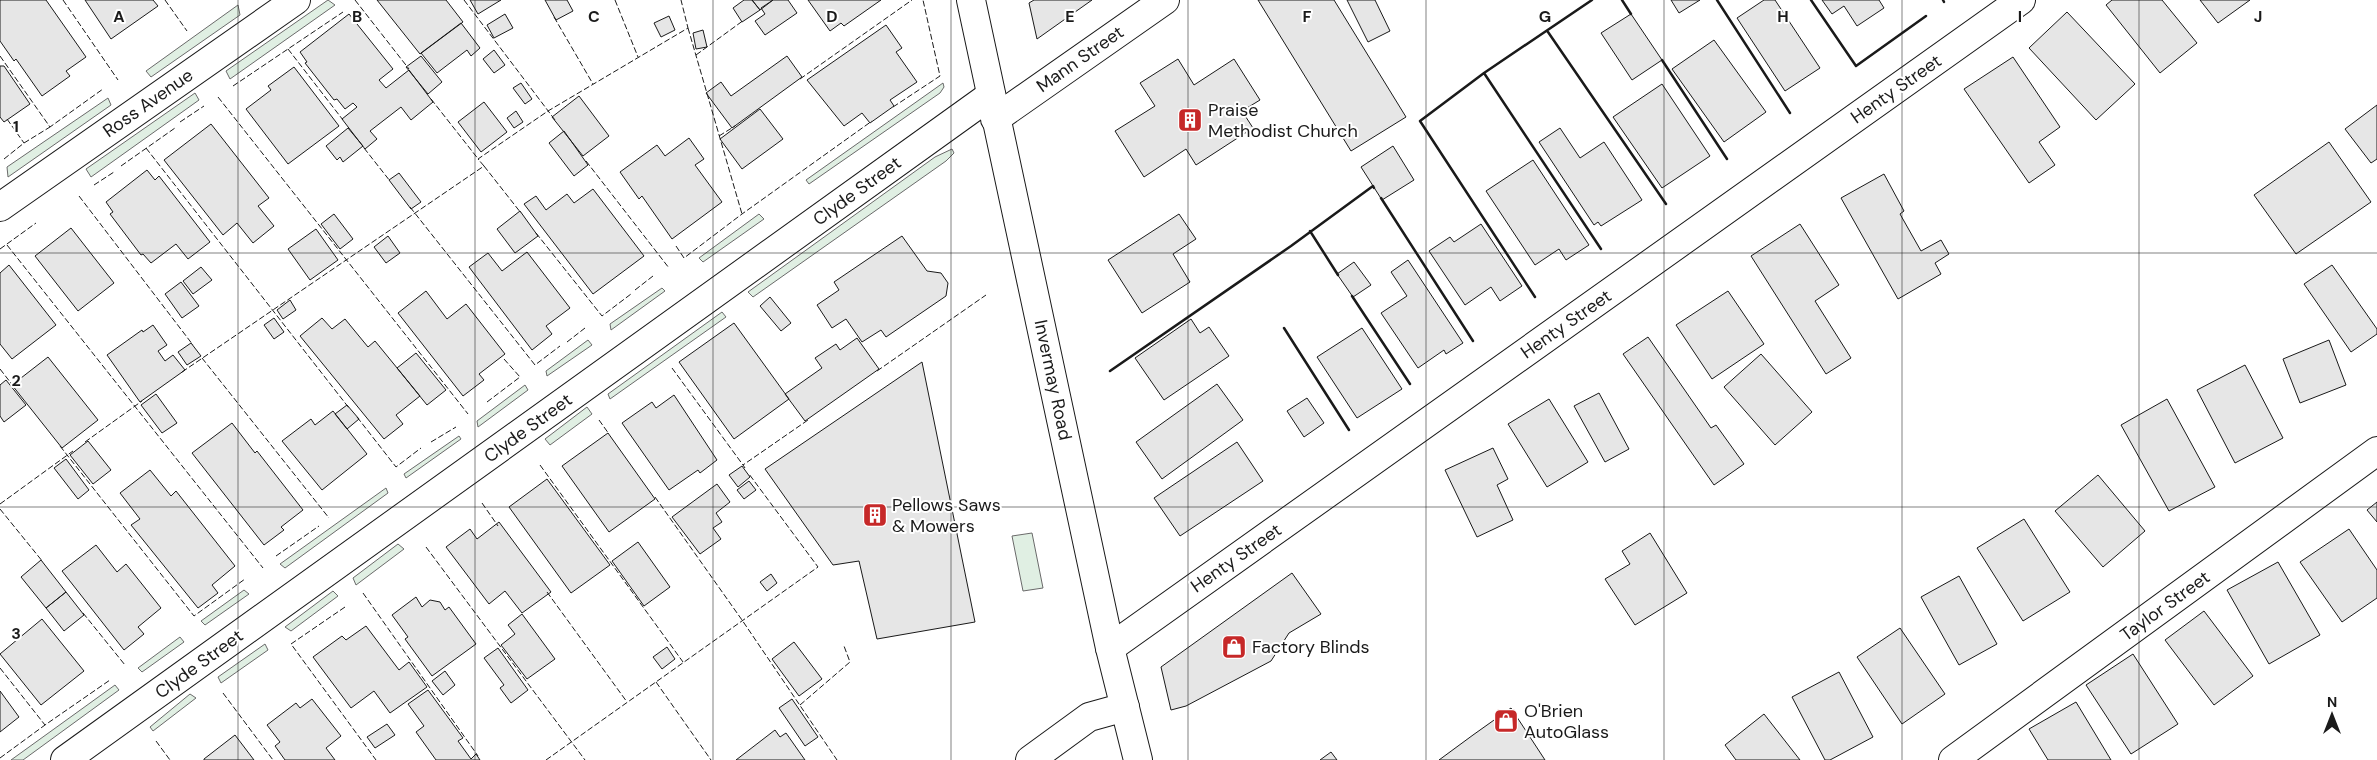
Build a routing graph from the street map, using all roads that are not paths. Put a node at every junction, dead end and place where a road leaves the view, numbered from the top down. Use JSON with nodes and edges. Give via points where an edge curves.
{"nodes":[{"id":1,"x":296,"y":0,"type":"edge"},
{"id":2,"x":971,"y":0,"type":"edge"},
{"id":3,"x":1165,"y":0,"type":"edge"},
{"id":4,"x":2021,"y":0,"type":"edge"},
{"id":5,"x":993,"y":107,"type":"junction"},
{"id":6,"x":0,"y":207,"type":"edge"},
{"id":7,"x":2377,"y":451,"type":"edge"},
{"id":8,"x":1110,"y":648,"type":"junction"},
{"id":9,"x":1125,"y":707,"type":"junction"},
{"id":10,"x":65,"y":760,"type":"edge"},
{"id":11,"x":1030,"y":760,"type":"edge"},
{"id":12,"x":1138,"y":760,"type":"edge"},
{"id":13,"x":1953,"y":760,"type":"edge"}],
"edges":[{"from":1,"to":6,"type":"street","name":"Ross Avenue"},
{"from":2,"to":5,"type":"street","name":"Invermay Road"},
{"from":3,"to":5,"type":"street","name":"Mann Street"},
{"from":4,"to":8,"type":"street","name":"Henty Street"},
{"from":5,"to":8,"type":"street","name":"Invermay Road"},
{"from":5,"to":10,"type":"street","name":"Clyde Street"},
{"from":7,"to":13,"type":"street","name":"Taylor Street"},
{"from":8,"to":9,"type":"street","name":"Invermay Road"},
{"from":9,"to":11,"type":"street","via":[[1089,717]]},
{"from":9,"to":12,"type":"street","name":"Invermay Road"}]}
